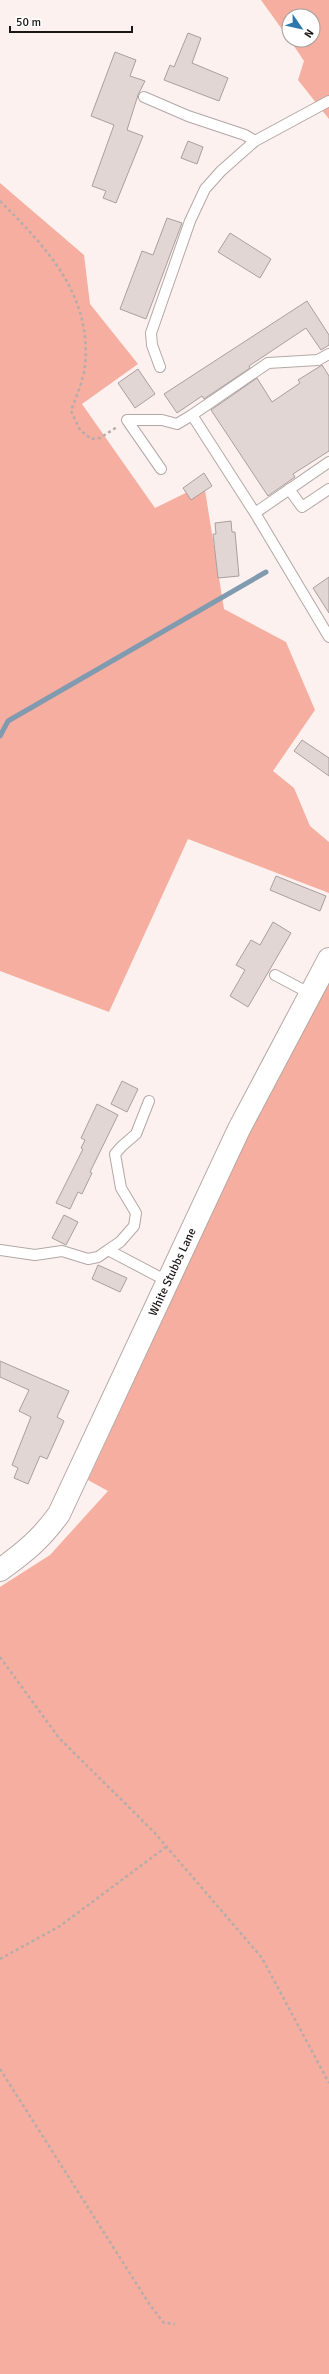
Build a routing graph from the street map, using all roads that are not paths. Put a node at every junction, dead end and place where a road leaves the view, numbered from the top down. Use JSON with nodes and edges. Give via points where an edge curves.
{"nodes":[{"id":1,"x":144,"y":97,"type":"dead end"},
{"id":2,"x":329,"y":101,"type":"edge"},
{"id":3,"x":255,"y":141,"type":"junction"},
{"id":4,"x":329,"y":354,"type":"edge"},
{"id":5,"x":160,"y":367,"type":"dead end"},
{"id":6,"x":192,"y":415,"type":"junction"},
{"id":7,"x":329,"y":462,"type":"edge"},
{"id":8,"x":161,"y":469,"type":"dead end"},
{"id":9,"x":289,"y":489,"type":"junction"},
{"id":10,"x":329,"y":489,"type":"edge"},
{"id":11,"x":255,"y":513,"type":"junction"},
{"id":12,"x":329,"y":638,"type":"edge"},
{"id":13,"x":329,"y":959,"type":"edge"},
{"id":14,"x":275,"y":975,"type":"dead end"},
{"id":15,"x":309,"y":993,"type":"junction"},
{"id":16,"x":149,"y":1101,"type":"dead end"},
{"id":17,"x":0,"y":1250,"type":"edge"},
{"id":18,"x":108,"y":1250,"type":"junction"},
{"id":19,"x":167,"y":1281,"type":"junction"},
{"id":20,"x":0,"y":1570,"type":"edge"}],
"edges":[{"from":1,"to":3,"type":"lane"},
{"from":2,"to":3,"type":"lane"},
{"from":3,"to":5,"type":"lane","via":[[205,189],[190,221],[156,312],[151,333],[152,346]]},
{"from":4,"to":6,"type":"lane","via":[[318,360],[268,363]]},
{"from":6,"to":8,"type":"lane","via":[[177,424],[162,420],[127,420]]},
{"from":6,"to":11,"type":"lane"},
{"from":7,"to":9,"type":"lane"},
{"from":9,"to":10,"type":"lane","via":[[302,507]]},
{"from":9,"to":11,"type":"lane"},
{"from":11,"to":12,"type":"lane"},
{"from":13,"to":15,"type":"street","name":"White Stubbs Lane"},
{"from":14,"to":15,"type":"lane"},
{"from":15,"to":19,"type":"street","name":"White Stubbs Lane","via":[[239,1129]]},
{"from":16,"to":18,"type":"lane","via":[[136,1134],[116,1154],[121,1188],[136,1213],[134,1226],[120,1242]]},
{"from":17,"to":18,"type":"lane","via":[[35,1255],[62,1251],[88,1259]]},
{"from":18,"to":19,"type":"lane"},
{"from":19,"to":20,"type":"street","name":"White Stubbs Lane","via":[[59,1514],[29,1550]]}]}
